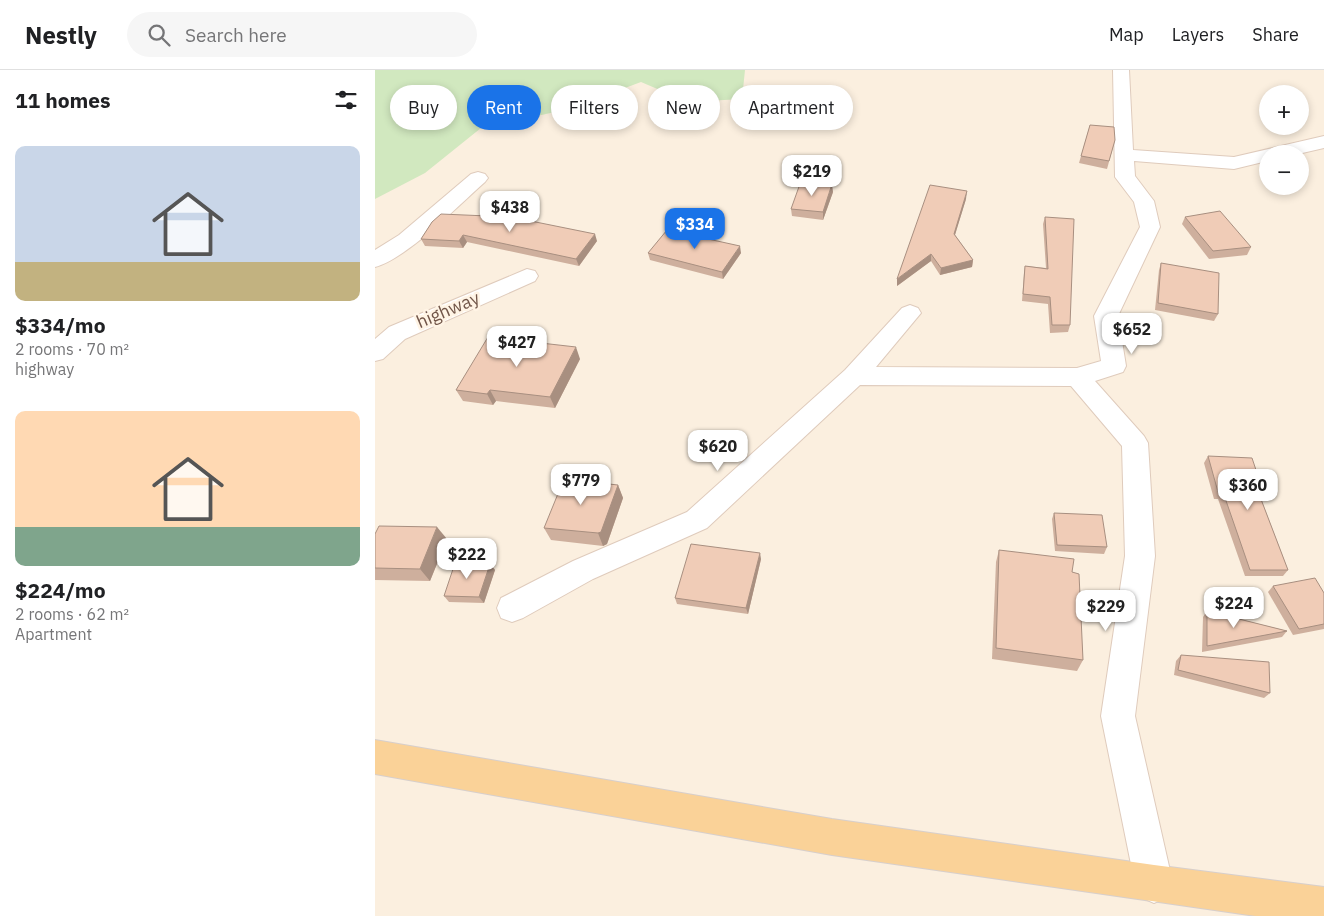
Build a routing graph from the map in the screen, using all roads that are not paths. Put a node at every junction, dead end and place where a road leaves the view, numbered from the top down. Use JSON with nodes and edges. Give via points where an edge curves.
{"nodes":[{"id":1,"x":1121,"y":70,"type":"edge"},
{"id":2,"x":1324,"y":142,"type":"edge"},
{"id":3,"x":1309,"y":146,"type":"edge"},
{"id":4,"x":1125,"y":155,"type":"junction"},
{"id":5,"x":1259,"y":157,"type":"edge"},
{"id":6,"x":478,"y":178,"type":"dead end"},
{"id":7,"x":375,"y":260,"type":"edge"},
{"id":8,"x":527,"y":276,"type":"dead end"},
{"id":9,"x":910,"y":313,"type":"dead end"},
{"id":10,"x":375,"y":353,"type":"edge"},
{"id":11,"x":853,"y":376,"type":"junction"},
{"id":12,"x":1077,"y":377,"type":"junction"},
{"id":13,"x":512,"y":608,"type":"dead end"},
{"id":14,"x":375,"y":757,"type":"edge"},
{"id":15,"x":1153,"y":884,"type":"junction"},
{"id":16,"x":1324,"y":906,"type":"edge"}],
"edges":[{"from":1,"to":4,"type":"street"},
{"from":2,"to":3,"type":"street"},
{"from":4,"to":5,"type":"street","via":[[1233,163]]},
{"from":4,"to":12,"type":"street","via":[[1125,177],[1144,201],[1150,227],[1106,316],[1114,366]]},
{"from":6,"to":7,"type":"street","via":[[406,240]]},
{"from":8,"to":10,"type":"street","name":"highway","via":[[397,333]]},
{"from":9,"to":11,"type":"street"},
{"from":11,"to":12,"type":"street"},
{"from":11,"to":13,"type":"street","via":[[697,520],[583,570]]},
{"from":12,"to":15,"type":"street","via":[[1135,443],[1140,556],[1118,716]]},
{"from":14,"to":15,"type":"main road","via":[[832,837]]},
{"from":15,"to":16,"type":"main road"}]}
